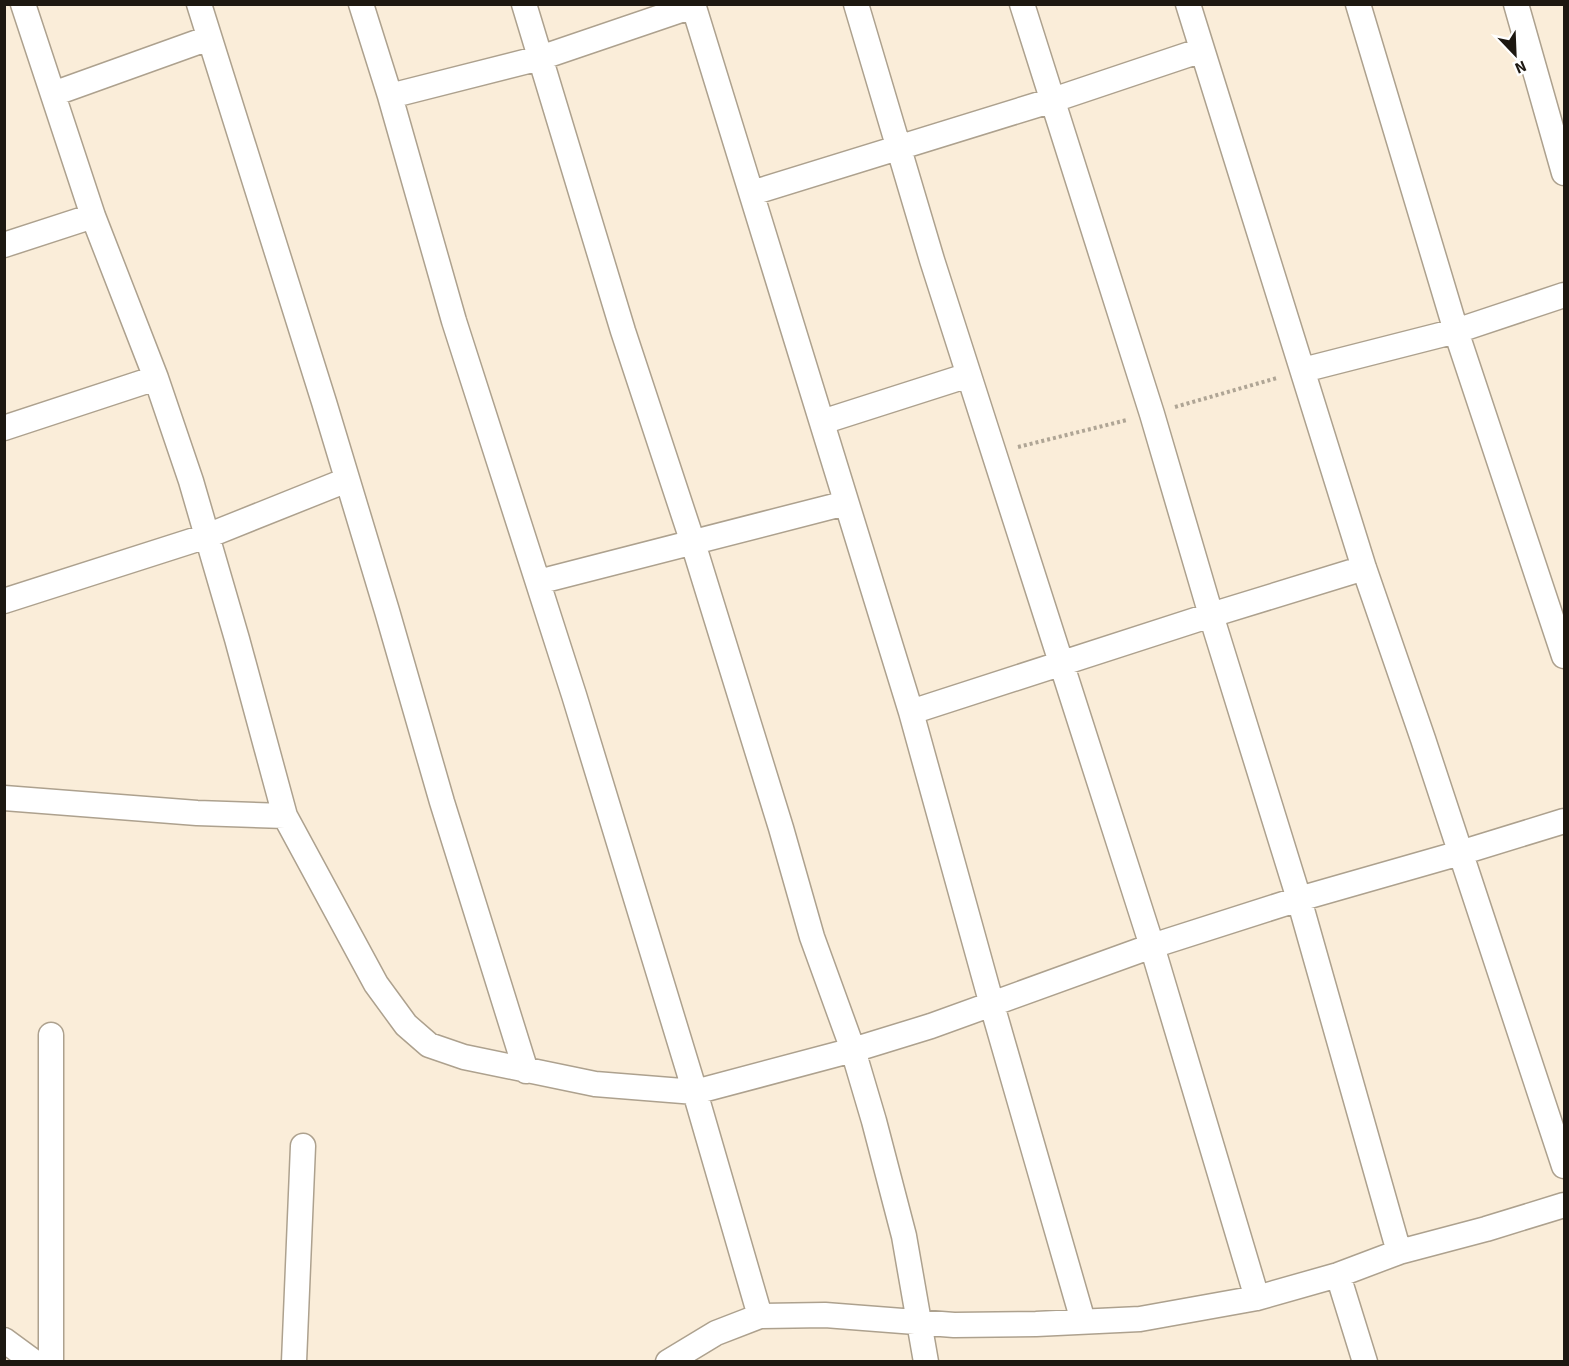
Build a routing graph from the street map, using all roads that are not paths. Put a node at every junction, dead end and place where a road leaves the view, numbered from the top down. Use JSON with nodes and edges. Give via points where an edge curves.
{"nodes":[{"id":1,"x":23,"y":4,"type":"edge"},
{"id":2,"x":199,"y":4,"type":"edge"},
{"id":3,"x":361,"y":4,"type":"edge"},
{"id":4,"x":524,"y":4,"type":"edge"},
{"id":5,"x":856,"y":4,"type":"edge"},
{"id":6,"x":1022,"y":4,"type":"edge"},
{"id":7,"x":1188,"y":4,"type":"edge"},
{"id":8,"x":1358,"y":4,"type":"edge"},
{"id":9,"x":1516,"y":4,"type":"edge"},
{"id":10,"x":693,"y":5,"type":"edge"},
{"id":11,"x":209,"y":38,"type":"junction"},
{"id":12,"x":1202,"y":51,"type":"junction"},
{"id":13,"x":540,"y":58,"type":"junction"},
{"id":14,"x":53,"y":94,"type":"junction"},
{"id":15,"x":390,"y":96,"type":"junction"},
{"id":16,"x":1053,"y":100,"type":"junction"},
{"id":17,"x":897,"y":147,"type":"junction"},
{"id":18,"x":1564,"y":173,"type":"edge"},
{"id":19,"x":752,"y":193,"type":"junction"},
{"id":20,"x":93,"y":216,"type":"junction"},
{"id":21,"x":4,"y":245,"type":"edge"},
{"id":22,"x":1564,"y":295,"type":"edge"},
{"id":23,"x":1456,"y":331,"type":"junction"},
{"id":24,"x":1303,"y":370,"type":"junction"},
{"id":25,"x":969,"y":375,"type":"junction"},
{"id":26,"x":156,"y":378,"type":"junction"},
{"id":27,"x":822,"y":422,"type":"junction"},
{"id":28,"x":4,"y":428,"type":"edge"},
{"id":29,"x":347,"y":480,"type":"junction"},
{"id":30,"x":846,"y":502,"type":"junction"},
{"id":31,"x":207,"y":536,"type":"junction"},
{"id":32,"x":693,"y":543,"type":"junction"},
{"id":33,"x":1364,"y":568,"type":"junction"},
{"id":34,"x":538,"y":582,"type":"junction"},
{"id":35,"x":4,"y":601,"type":"edge"},
{"id":36,"x":1211,"y":615,"type":"junction"},
{"id":37,"x":1564,"y":656,"type":"edge"},
{"id":38,"x":1062,"y":663,"type":"junction"},
{"id":39,"x":911,"y":712,"type":"junction"},
{"id":40,"x":4,"y":798,"type":"edge"},
{"id":41,"x":285,"y":816,"type":"junction"},
{"id":42,"x":1564,"y":821,"type":"edge"},
{"id":43,"x":1460,"y":853,"type":"junction"},
{"id":44,"x":1299,"y":899,"type":"junction"},
{"id":45,"x":1152,"y":946,"type":"junction"},
{"id":46,"x":992,"y":1005,"type":"junction"},
{"id":47,"x":51,"y":1035,"type":"dead end"},
{"id":48,"x":852,"y":1050,"type":"junction"},
{"id":49,"x":526,"y":1071,"type":"junction"},
{"id":50,"x":695,"y":1092,"type":"junction"},
{"id":51,"x":303,"y":1146,"type":"dead end"},
{"id":52,"x":1564,"y":1166,"type":"edge"},
{"id":53,"x":1564,"y":1205,"type":"edge"},
{"id":54,"x":1400,"y":1252,"type":"junction"},
{"id":55,"x":1338,"y":1275,"type":"junction"},
{"id":56,"x":1257,"y":1298,"type":"junction"},
{"id":57,"x":760,"y":1316,"type":"junction"},
{"id":58,"x":921,"y":1322,"type":"junction"},
{"id":59,"x":1083,"y":1322,"type":"junction"},
{"id":60,"x":4,"y":1340,"type":"edge"},
{"id":61,"x":34,"y":1362,"type":"edge"},
{"id":62,"x":51,"y":1362,"type":"edge"},
{"id":63,"x":294,"y":1362,"type":"edge"},
{"id":64,"x":668,"y":1362,"type":"edge"},
{"id":65,"x":926,"y":1362,"type":"edge"},
{"id":66,"x":1365,"y":1362,"type":"edge"}],
"edges":[{"from":1,"to":14,"type":"street"},
{"from":2,"to":11,"type":"street"},
{"from":3,"to":15,"type":"street"},
{"from":4,"to":13,"type":"street"},
{"from":5,"to":17,"type":"street"},
{"from":6,"to":16,"type":"street"},
{"from":7,"to":12,"type":"street"},
{"from":8,"to":23,"type":"street"},
{"from":9,"to":18,"type":"street"},
{"from":10,"to":13,"type":"street"},
{"from":10,"to":19,"type":"street"},
{"from":11,"to":14,"type":"street"},
{"from":11,"to":29,"type":"street"},
{"from":12,"to":16,"type":"street"},
{"from":12,"to":24,"type":"street"},
{"from":13,"to":15,"type":"street"},
{"from":13,"to":32,"type":"street"},
{"from":14,"to":20,"type":"street"},
{"from":15,"to":34,"type":"street","via":[[454,321]]},
{"from":16,"to":17,"type":"street"},
{"from":16,"to":36,"type":"street"},
{"from":17,"to":19,"type":"street"},
{"from":17,"to":25,"type":"street"},
{"from":19,"to":27,"type":"street"},
{"from":20,"to":21,"type":"street"},
{"from":20,"to":26,"type":"street"},
{"from":22,"to":23,"type":"street"},
{"from":23,"to":24,"type":"street"},
{"from":23,"to":37,"type":"street"},
{"from":24,"to":33,"type":"street"},
{"from":25,"to":27,"type":"street"},
{"from":25,"to":38,"type":"street"},
{"from":26,"to":28,"type":"street"},
{"from":26,"to":31,"type":"street"},
{"from":27,"to":30,"type":"street"},
{"from":29,"to":31,"type":"street"},
{"from":29,"to":49,"type":"street"},
{"from":30,"to":32,"type":"street"},
{"from":30,"to":39,"type":"street"},
{"from":31,"to":35,"type":"street"},
{"from":31,"to":41,"type":"street"},
{"from":32,"to":34,"type":"street"},
{"from":32,"to":48,"type":"street","via":[[812,937]]},
{"from":33,"to":36,"type":"street"},
{"from":33,"to":43,"type":"street"},
{"from":34,"to":50,"type":"street"},
{"from":36,"to":38,"type":"street"},
{"from":36,"to":44,"type":"street"},
{"from":38,"to":39,"type":"street"},
{"from":38,"to":45,"type":"street"},
{"from":39,"to":46,"type":"street"},
{"from":40,"to":41,"type":"street"},
{"from":41,"to":49,"type":"street","via":[[376,984],[406,1025],[429,1045]]},
{"from":42,"to":43,"type":"street"},
{"from":43,"to":44,"type":"street"},
{"from":43,"to":52,"type":"street"},
{"from":44,"to":45,"type":"street"},
{"from":44,"to":54,"type":"street"},
{"from":45,"to":46,"type":"street"},
{"from":45,"to":56,"type":"street"},
{"from":46,"to":48,"type":"street"},
{"from":46,"to":59,"type":"street"},
{"from":47,"to":62,"type":"street"},
{"from":48,"to":50,"type":"street"},
{"from":48,"to":58,"type":"street","via":[[904,1236]]},
{"from":49,"to":50,"type":"street","via":[[595,1084]]},
{"from":50,"to":57,"type":"street"},
{"from":51,"to":63,"type":"street"},
{"from":53,"to":54,"type":"street"},
{"from":54,"to":55,"type":"street"},
{"from":55,"to":56,"type":"street"},
{"from":55,"to":66,"type":"street"},
{"from":56,"to":59,"type":"street","via":[[1140,1319]]},
{"from":57,"to":58,"type":"street","via":[[825,1315]]},
{"from":57,"to":64,"type":"street","via":[[716,1333]]},
{"from":58,"to":59,"type":"street"},
{"from":58,"to":65,"type":"street"},
{"from":60,"to":61,"type":"street"}]}
